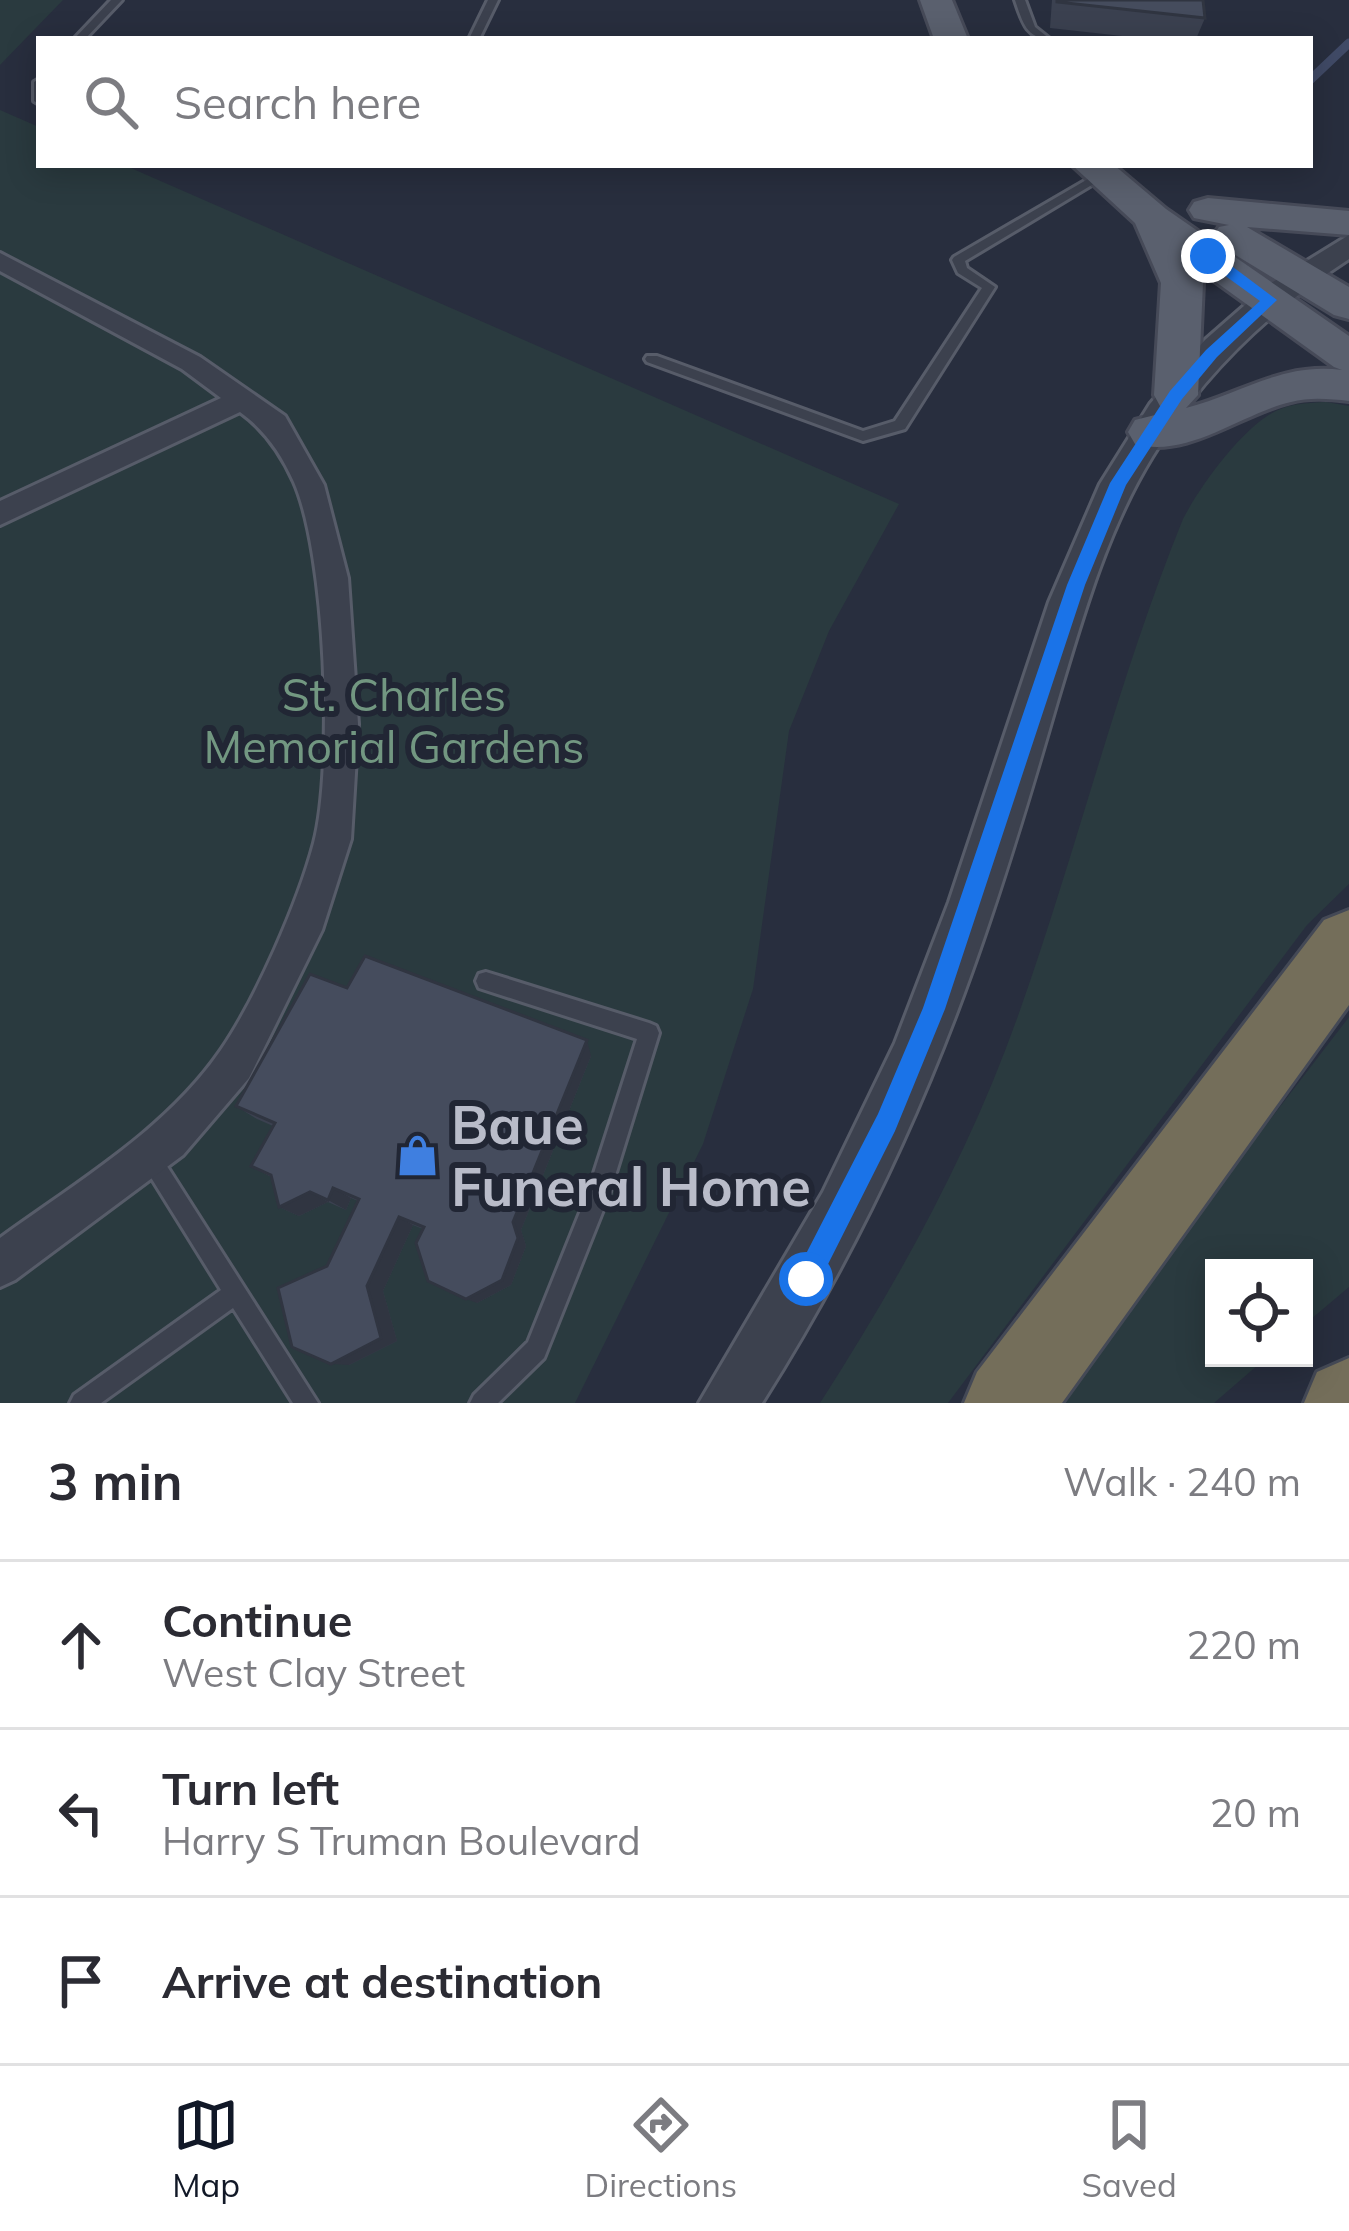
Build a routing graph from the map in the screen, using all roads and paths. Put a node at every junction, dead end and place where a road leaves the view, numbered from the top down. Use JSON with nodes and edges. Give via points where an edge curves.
{"nodes":[{"id":1,"x":117,"y":0,"type":"edge"},
{"id":2,"x":494,"y":0,"type":"edge"},
{"id":3,"x":936,"y":0,"type":"edge"},
{"id":4,"x":1020,"y":0,"type":"edge"},
{"id":5,"x":82,"y":36,"type":"edge"},
{"id":6,"x":475,"y":36,"type":"edge"},
{"id":7,"x":950,"y":36,"type":"edge"},
{"id":8,"x":1041,"y":36,"type":"edge"},
{"id":9,"x":1104,"y":174,"type":"edge"},
{"id":10,"x":1166,"y":210,"type":"junction"},
{"id":11,"x":1349,"y":223,"type":"edge"},
{"id":12,"x":1349,"y":245,"type":"edge"},
{"id":13,"x":0,"y":261,"type":"edge"},
{"id":14,"x":1285,"y":288,"type":"junction"},
{"id":15,"x":1349,"y":305,"type":"edge"},
{"id":16,"x":1349,"y":357,"type":"edge"},
{"id":17,"x":652,"y":359,"type":"dead end"},
{"id":18,"x":1349,"y":386,"type":"edge"},
{"id":19,"x":242,"y":399,"type":"junction"},
{"id":20,"x":1164,"y":414,"type":"junction"},
{"id":21,"x":0,"y":514,"type":"edge"},
{"id":22,"x":1349,"y":945,"type":"edge"},
{"id":23,"x":486,"y":981,"type":"dead end"},
{"id":24,"x":148,"y":1155,"type":"junction"},
{"id":25,"x":0,"y":1265,"type":"edge"},
{"id":26,"x":236,"y":1293,"type":"junction"},
{"id":27,"x":82,"y":1403,"type":"edge"},
{"id":28,"x":306,"y":1403,"type":"edge"},
{"id":29,"x":482,"y":1403,"type":"edge"},
{"id":30,"x":728,"y":1403,"type":"edge"},
{"id":31,"x":1008,"y":1403,"type":"edge"}],
"edges":[{"from":1,"to":5,"type":"lane"},
{"from":2,"to":6,"type":"lane"},
{"from":3,"to":7,"type":"main road"},
{"from":4,"to":8,"type":"lane"},
{"from":9,"to":10,"type":"main road"},
{"from":9,"to":17,"type":"lane","via":[[958,260],[989,287],[900,425],[863,436]]},
{"from":10,"to":11,"type":"main road"},
{"from":10,"to":14,"type":"main road"},
{"from":10,"to":20,"type":"main road","via":[[1182,284]]},
{"from":12,"to":14,"type":"street"},
{"from":13,"to":19,"type":"street","via":[[191,363]]},
{"from":14,"to":15,"type":"main road"},
{"from":14,"to":16,"type":"main road"},
{"from":14,"to":20,"type":"street","via":[[1211,354]]},
{"from":18,"to":20,"type":"main road","via":[[1285,385],[1222,412]]},
{"from":19,"to":21,"type":"street"},
{"from":19,"to":24,"type":"street","via":[[275,423],[310,485],[333,578],[341,724],[333,839],[303,930],[235,1064]]},
{"from":20,"to":30,"type":"street","via":[[1118,483],[1076,585],[970,906],[886,1123],[806,1279]]},
{"from":22,"to":31,"type":"highway"},
{"from":23,"to":29,"type":"lane","via":[[649,1033],[598,1195],[536,1350]]},
{"from":24,"to":25,"type":"street"},
{"from":24,"to":26,"type":"lane"},
{"from":26,"to":27,"type":"lane"},
{"from":26,"to":28,"type":"lane"}]}
